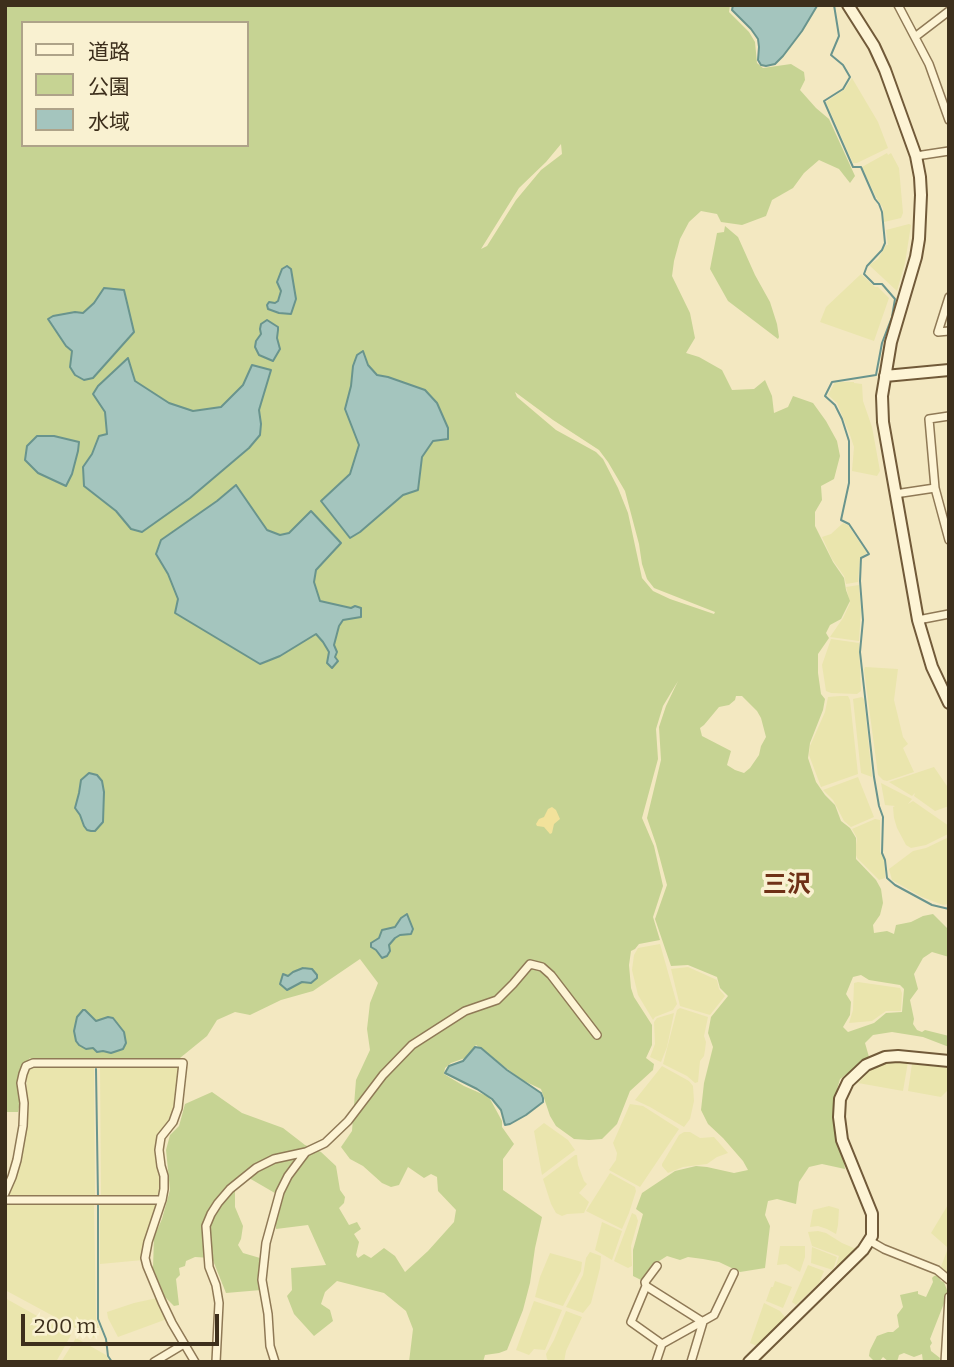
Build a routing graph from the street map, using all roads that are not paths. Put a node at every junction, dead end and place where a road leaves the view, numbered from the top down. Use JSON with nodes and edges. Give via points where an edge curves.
{"nodes":[{"id":1,"x":848,"y":5,"type":"edge"},
{"id":2,"x":898,"y":5,"type":"edge"},
{"id":3,"x":949,"y":11,"type":"edge"},
{"id":4,"x":915,"y":37,"type":"junction"},
{"id":5,"x":949,"y":120,"type":"edge"},
{"id":6,"x":949,"y":151,"type":"edge"},
{"id":7,"x":916,"y":156,"type":"junction"},
{"id":8,"x":949,"y":297,"type":"edge"},
{"id":9,"x":949,"y":331,"type":"edge"},
{"id":10,"x":949,"y":370,"type":"edge"},
{"id":11,"x":885,"y":376,"type":"junction"},
{"id":12,"x":949,"y":416,"type":"edge"},
{"id":13,"x":935,"y":488,"type":"junction"},
{"id":14,"x":895,"y":494,"type":"junction"},
{"id":15,"x":948,"y":538,"type":"edge"},
{"id":16,"x":949,"y":614,"type":"edge"},
{"id":17,"x":918,"y":620,"type":"junction"},
{"id":18,"x":949,"y":703,"type":"edge"},
{"id":19,"x":597,"y":1035,"type":"dead end"},
{"id":20,"x":949,"y":1061,"type":"edge"},
{"id":21,"x":306,"y":1152,"type":"junction"},
{"id":22,"x":5,"y":1193,"type":"edge"},
{"id":23,"x":5,"y":1200,"type":"edge"},
{"id":24,"x":162,"y":1200,"type":"junction"},
{"id":25,"x":870,"y":1241,"type":"junction"},
{"id":26,"x":657,"y":1266,"type":"dead end"},
{"id":27,"x":734,"y":1273,"type":"dead end"},
{"id":28,"x":949,"y":1280,"type":"edge"},
{"id":29,"x":646,"y":1286,"type":"junction"},
{"id":30,"x":949,"y":1297,"type":"edge"},
{"id":31,"x":703,"y":1322,"type":"junction"},
{"id":32,"x":662,"y":1343,"type":"junction"},
{"id":33,"x":184,"y":1344,"type":"junction"},
{"id":34,"x":154,"y":1362,"type":"edge"},
{"id":35,"x":195,"y":1362,"type":"edge"},
{"id":36,"x":216,"y":1362,"type":"edge"},
{"id":37,"x":275,"y":1362,"type":"edge"},
{"id":38,"x":656,"y":1362,"type":"edge"},
{"id":39,"x":691,"y":1362,"type":"edge"},
{"id":40,"x":749,"y":1362,"type":"edge"},
{"id":41,"x":944,"y":1362,"type":"edge"}],
"edges":[{"from":1,"to":7,"type":"street","via":[[883,65]]},
{"from":2,"to":4,"type":"street"},
{"from":3,"to":4,"type":"street"},
{"from":4,"to":5,"type":"street"},
{"from":6,"to":7,"type":"street"},
{"from":7,"to":11,"type":"street","via":[[921,195],[919,239]]},
{"from":8,"to":9,"type":"street","via":[[938,332]]},
{"from":10,"to":11,"type":"street"},
{"from":11,"to":14,"type":"street","via":[[883,422]]},
{"from":12,"to":13,"type":"street","via":[[929,419]]},
{"from":13,"to":14,"type":"street"},
{"from":13,"to":15,"type":"street"},
{"from":14,"to":17,"type":"street"},
{"from":16,"to":17,"type":"street"},
{"from":17,"to":18,"type":"street"},
{"from":19,"to":21,"type":"street","via":[[551,975],[530,964],[502,996],[465,1011],[412,1045],[348,1121],[325,1143]]},
{"from":20,"to":25,"type":"street","via":[[898,1056],[876,1060],[848,1082],[840,1099],[842,1140],[872,1214]]},
{"from":21,"to":36,"type":"street","via":[[256,1168],[230,1189],[211,1214],[206,1237],[219,1303]]},
{"from":21,"to":37,"type":"street","via":[[280,1192],[266,1243],[262,1280]]},
{"from":22,"to":24,"type":"street","via":[[23,1126],[21,1083],[26,1066],[183,1063],[178,1108],[161,1137],[159,1150]]},
{"from":23,"to":24,"type":"street"},
{"from":24,"to":33,"type":"street","via":[[145,1258]]},
{"from":25,"to":28,"type":"street","via":[[937,1270]]},
{"from":25,"to":40,"type":"street"},
{"from":26,"to":29,"type":"street"},
{"from":27,"to":31,"type":"street","via":[[714,1315]]},
{"from":29,"to":31,"type":"street"},
{"from":29,"to":32,"type":"street","via":[[631,1322]]},
{"from":30,"to":41,"type":"street"},
{"from":31,"to":32,"type":"street"},
{"from":31,"to":39,"type":"street"},
{"from":32,"to":38,"type":"street"},
{"from":33,"to":34,"type":"street"},
{"from":33,"to":35,"type":"street"}]}
